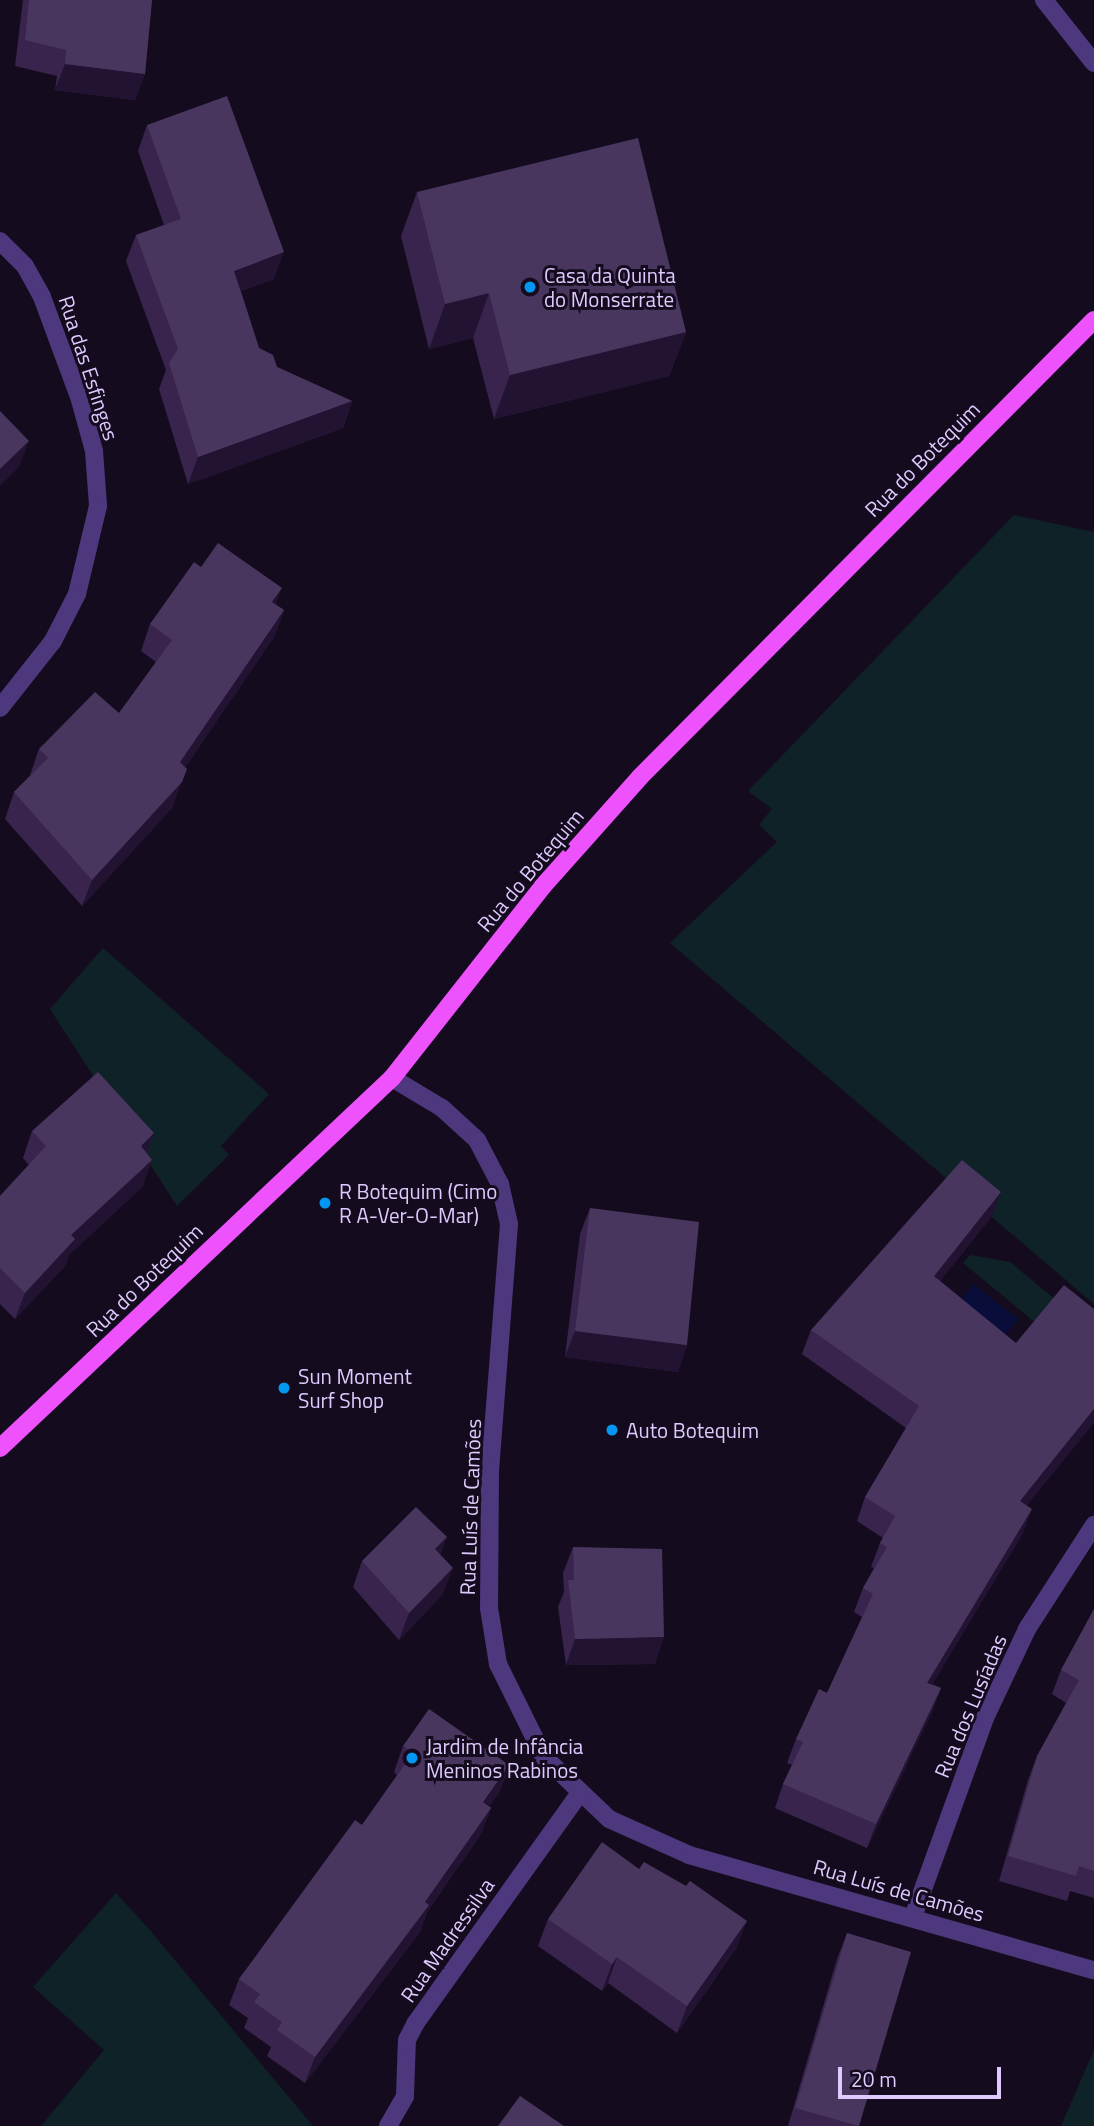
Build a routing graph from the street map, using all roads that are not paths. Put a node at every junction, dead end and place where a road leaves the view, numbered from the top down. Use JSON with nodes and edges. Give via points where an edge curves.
{"nodes":[{"id":1,"x":1044,"y":0,"type":"edge"},
{"id":2,"x":1094,"y":63,"type":"edge"},
{"id":3,"x":0,"y":241,"type":"edge"},
{"id":4,"x":1094,"y":320,"type":"edge"},
{"id":5,"x":0,"y":708,"type":"edge"},
{"id":6,"x":392,"y":1078,"type":"junction"},
{"id":7,"x":0,"y":1448,"type":"edge"},
{"id":8,"x":1094,"y":1525,"type":"edge"},
{"id":9,"x":579,"y":1794,"type":"junction"},
{"id":10,"x":913,"y":1917,"type":"junction"},
{"id":11,"x":1094,"y":1970,"type":"edge"},
{"id":12,"x":388,"y":2126,"type":"edge"}],
"edges":[{"from":1,"to":2,"type":"street"},
{"from":3,"to":5,"type":"street","name":"Rua das Esfinges","via":[[25,266],[42,297],[71,374],[94,451],[97,506],[77,594],[53,641]]},
{"from":4,"to":6,"type":"main road","name":"Rua do Botequim","via":[[640,777],[543,886]]},
{"from":6,"to":7,"type":"main road","name":"Rua do Botequim"},
{"from":6,"to":9,"type":"street","name":"Rua Luís de Camões","via":[[442,1108],[477,1140],[500,1184],[510,1267],[490,1471],[489,1608],[498,1664],[517,1714],[544,1757]]},
{"from":8,"to":10,"type":"street","name":"Rua dos Lusíadas","via":[[1027,1629],[985,1718]]},
{"from":9,"to":10,"type":"street","name":"Rua Luís de Camões","via":[[609,1819],[689,1855]]},
{"from":9,"to":12,"type":"street","name":"Rua Madressilva","via":[[415,2024],[407,2040],[405,2096]]},
{"from":10,"to":11,"type":"street","name":"Rua Luís de Camões"}]}
